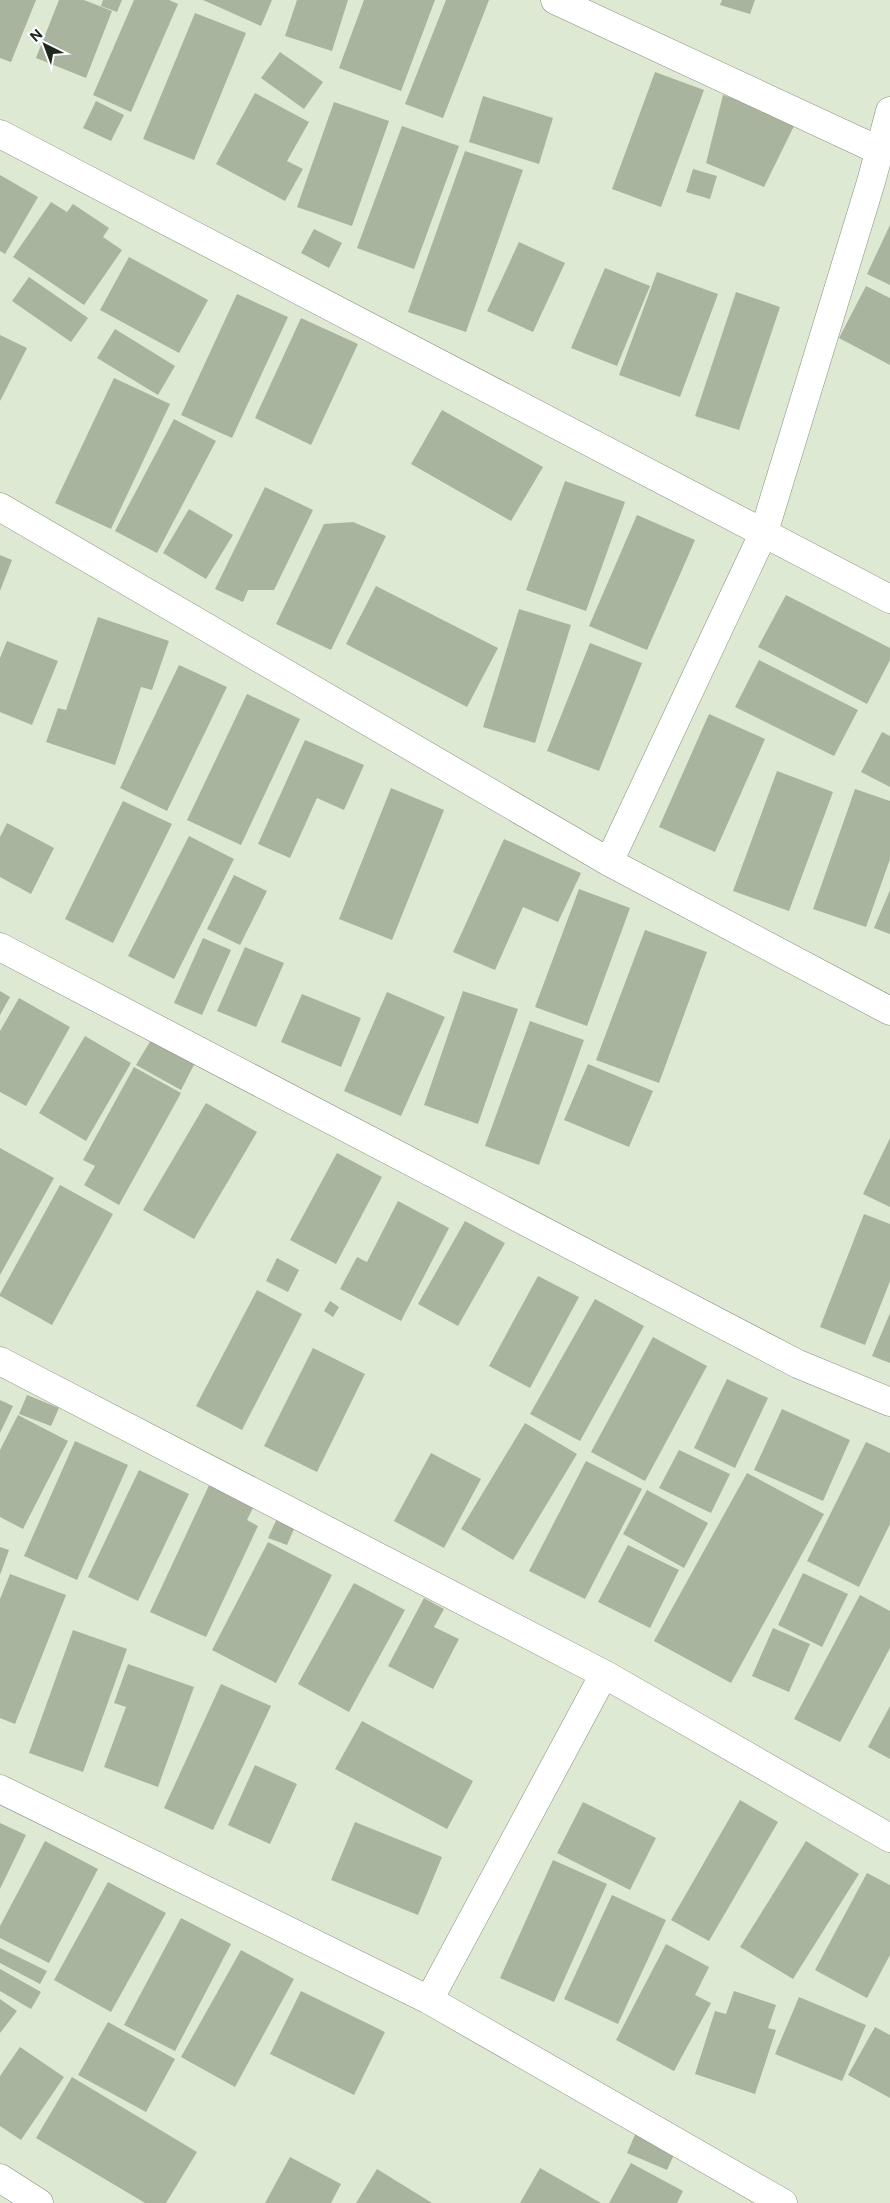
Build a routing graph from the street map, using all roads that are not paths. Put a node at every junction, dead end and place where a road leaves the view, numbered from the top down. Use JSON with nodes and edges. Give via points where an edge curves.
{"nodes":[{"id":1,"x":556,"y":0,"type":"edge"},
{"id":2,"x":890,"y":111,"type":"edge"},
{"id":3,"x":0,"y":134,"type":"edge"},
{"id":4,"x":878,"y":150,"type":"junction"},
{"id":5,"x":880,"y":186,"type":"edge"},
{"id":6,"x":0,"y":507,"type":"edge"},
{"id":7,"x":764,"y":532,"type":"junction"},
{"id":8,"x":890,"y":599,"type":"edge"},
{"id":9,"x":609,"y":862,"type":"junction"},
{"id":10,"x":0,"y":947,"type":"edge"},
{"id":11,"x":890,"y":1011,"type":"edge"},
{"id":12,"x":0,"y":1361,"type":"edge"},
{"id":13,"x":890,"y":1402,"type":"edge"},
{"id":14,"x":604,"y":1674,"type":"junction"},
{"id":15,"x":0,"y":1789,"type":"edge"},
{"id":16,"x":890,"y":1838,"type":"edge"},
{"id":17,"x":428,"y":2000,"type":"junction"},
{"id":18,"x":0,"y":2178,"type":"edge"},
{"id":19,"x":40,"y":2203,"type":"edge"},
{"id":20,"x":784,"y":2203,"type":"edge"}],
"edges":[{"from":1,"to":4,"type":"street"},
{"from":2,"to":4,"type":"street"},
{"from":3,"to":7,"type":"street"},
{"from":4,"to":5,"type":"street"},
{"from":5,"to":7,"type":"street"},
{"from":6,"to":9,"type":"street"},
{"from":7,"to":8,"type":"street"},
{"from":7,"to":9,"type":"street"},
{"from":9,"to":11,"type":"street"},
{"from":10,"to":13,"type":"street","via":[[798,1364]]},
{"from":12,"to":14,"type":"street"},
{"from":14,"to":16,"type":"street"},
{"from":14,"to":17,"type":"street"},
{"from":15,"to":17,"type":"street"},
{"from":17,"to":20,"type":"street"},
{"from":18,"to":19,"type":"street"}]}
